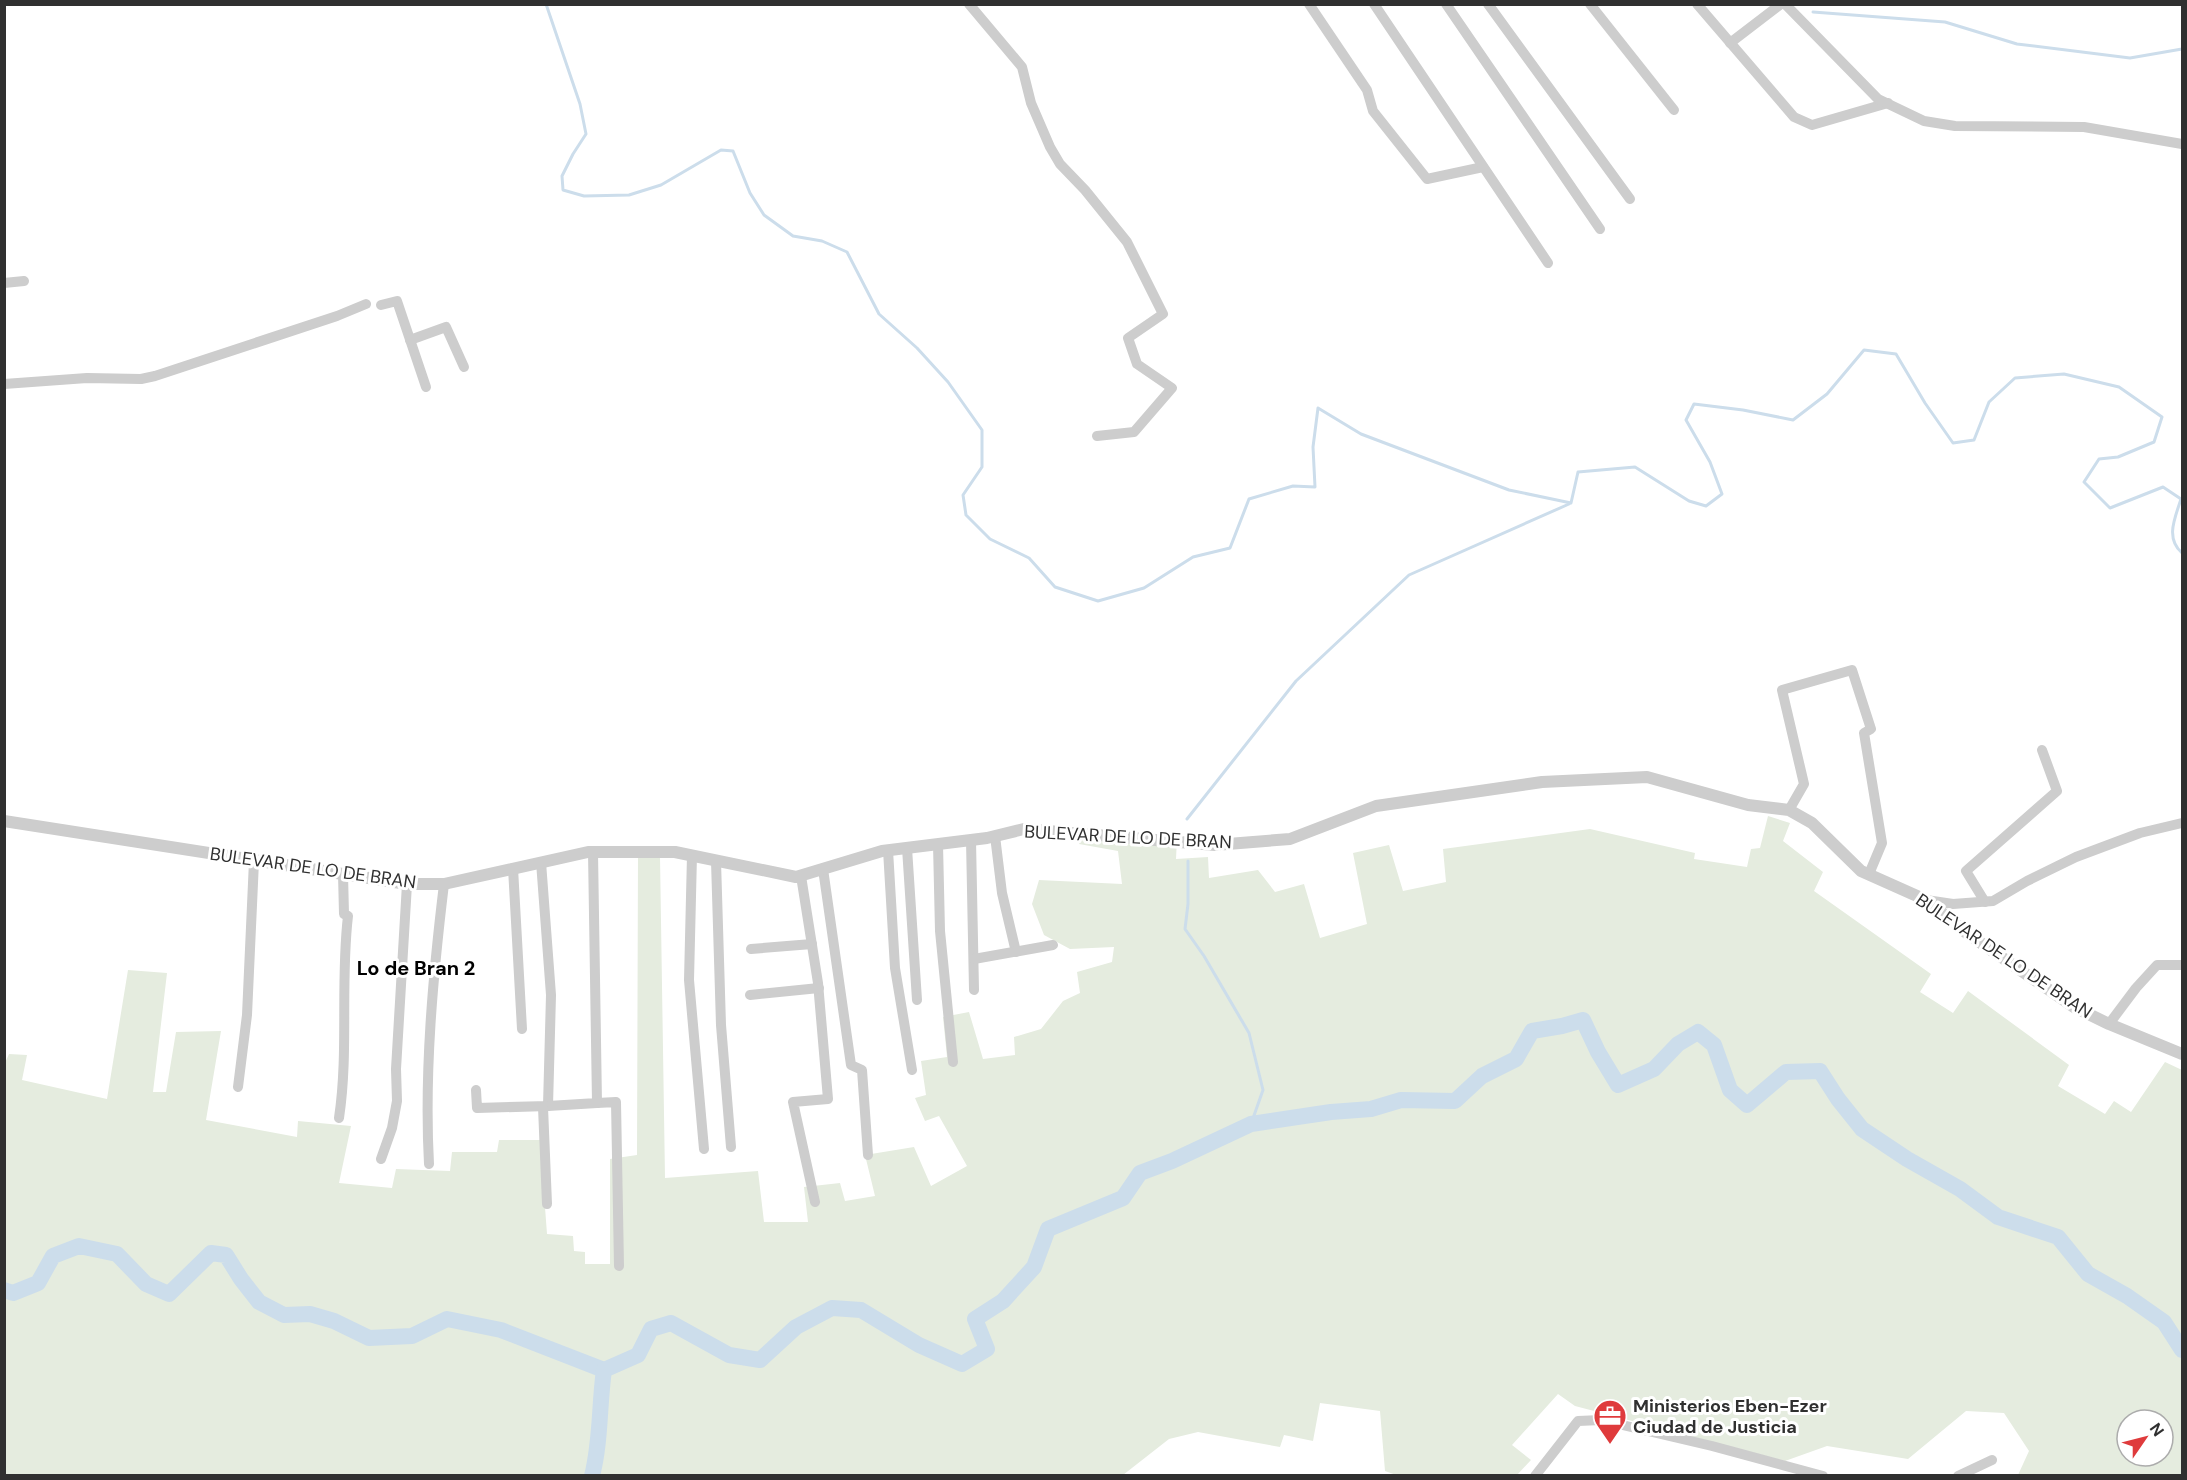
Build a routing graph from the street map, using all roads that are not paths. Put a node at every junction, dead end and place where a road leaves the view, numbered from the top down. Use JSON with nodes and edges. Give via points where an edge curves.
{"nodes":[{"id":1,"x":969,"y":4,"type":"edge"},
{"id":2,"x":1309,"y":4,"type":"edge"},
{"id":3,"x":1374,"y":4,"type":"edge"},
{"id":4,"x":1446,"y":4,"type":"edge"},
{"id":5,"x":1488,"y":4,"type":"edge"},
{"id":6,"x":1590,"y":4,"type":"edge"},
{"id":7,"x":1697,"y":4,"type":"edge"},
{"id":8,"x":1780,"y":4,"type":"edge"},
{"id":9,"x":1785,"y":4,"type":"edge"},
{"id":10,"x":1730,"y":43,"type":"junction"},
{"id":11,"x":1888,"y":104,"type":"junction"},
{"id":12,"x":1674,"y":110,"type":"dead end"},
{"id":13,"x":2182,"y":144,"type":"edge"},
{"id":14,"x":1484,"y":167,"type":"junction"},
{"id":15,"x":1630,"y":199,"type":"dead end"},
{"id":16,"x":1600,"y":229,"type":"dead end"},
{"id":17,"x":1548,"y":263,"type":"dead end"},
{"id":18,"x":24,"y":281,"type":"dead end"},
{"id":19,"x":4,"y":283,"type":"edge"},
{"id":20,"x":366,"y":304,"type":"dead end"},
{"id":21,"x":381,"y":305,"type":"dead end"},
{"id":22,"x":410,"y":340,"type":"junction"},
{"id":23,"x":464,"y":367,"type":"dead end"},
{"id":24,"x":4,"y":384,"type":"edge"},
{"id":25,"x":426,"y":387,"type":"dead end"},
{"id":26,"x":1097,"y":436,"type":"dead end"},
{"id":27,"x":2042,"y":750,"type":"dead end"},
{"id":28,"x":1789,"y":810,"type":"junction"},
{"id":29,"x":4,"y":821,"type":"edge"},
{"id":30,"x":2182,"y":823,"type":"edge"},
{"id":31,"x":995,"y":836,"type":"junction"},
{"id":32,"x":971,"y":840,"type":"junction"},
{"id":33,"x":938,"y":844,"type":"junction"},
{"id":34,"x":907,"y":848,"type":"junction"},
{"id":35,"x":888,"y":850,"type":"junction"},
{"id":36,"x":593,"y":852,"type":"junction"},
{"id":37,"x":692,"y":855,"type":"junction"},
{"id":38,"x":254,"y":861,"type":"junction"},
{"id":39,"x":716,"y":861,"type":"junction"},
{"id":40,"x":541,"y":862,"type":"junction"},
{"id":41,"x":513,"y":868,"type":"junction"},
{"id":42,"x":823,"y":869,"type":"junction"},
{"id":43,"x":344,"y":874,"type":"junction"},
{"id":44,"x":1869,"y":874,"type":"junction"},
{"id":45,"x":801,"y":876,"type":"junction"},
{"id":46,"x":407,"y":884,"type":"junction"},
{"id":47,"x":444,"y":884,"type":"junction"},
{"id":48,"x":1926,"y":900,"type":"junction"},
{"id":49,"x":1985,"y":902,"type":"junction"},
{"id":50,"x":812,"y":944,"type":"junction"},
{"id":51,"x":1053,"y":945,"type":"dead end"},
{"id":52,"x":751,"y":949,"type":"dead end"},
{"id":53,"x":1016,"y":952,"type":"junction"},
{"id":54,"x":974,"y":959,"type":"junction"},
{"id":55,"x":2182,"y":965,"type":"edge"},
{"id":56,"x":819,"y":988,"type":"junction"},
{"id":57,"x":974,"y":990,"type":"dead end"},
{"id":58,"x":750,"y":995,"type":"dead end"},
{"id":59,"x":917,"y":1000,"type":"dead end"},
{"id":60,"x":2109,"y":1024,"type":"junction"},
{"id":61,"x":522,"y":1029,"type":"dead end"},
{"id":62,"x":2182,"y":1054,"type":"edge"},
{"id":63,"x":953,"y":1062,"type":"dead end"},
{"id":64,"x":912,"y":1070,"type":"dead end"},
{"id":65,"x":238,"y":1087,"type":"dead end"},
{"id":66,"x":476,"y":1090,"type":"dead end"},
{"id":67,"x":597,"y":1103,"type":"junction"},
{"id":68,"x":546,"y":1107,"type":"junction"},
{"id":69,"x":339,"y":1118,"type":"dead end"},
{"id":70,"x":731,"y":1147,"type":"dead end"},
{"id":71,"x":704,"y":1149,"type":"dead end"},
{"id":72,"x":868,"y":1155,"type":"dead end"},
{"id":73,"x":381,"y":1159,"type":"dead end"},
{"id":74,"x":429,"y":1164,"type":"dead end"},
{"id":75,"x":815,"y":1202,"type":"dead end"},
{"id":76,"x":547,"y":1204,"type":"dead end"},
{"id":77,"x":619,"y":1266,"type":"dead end"},
{"id":78,"x":1992,"y":1461,"type":"dead end"},
{"id":79,"x":1539,"y":1475,"type":"edge"},
{"id":80,"x":1823,"y":1476,"type":"edge"},
{"id":81,"x":1958,"y":1476,"type":"edge"}],
"edges":[{"from":1,"to":26,"type":"street","via":[[1022,67],[1031,103],[1050,147],[1127,242],[1163,314],[1128,338],[1137,364],[1172,388],[1134,432]]},
{"from":2,"to":14,"type":"street","via":[[1367,90],[1373,111],[1427,179]]},
{"from":3,"to":14,"type":"street"},
{"from":4,"to":16,"type":"street"},
{"from":5,"to":15,"type":"street"},
{"from":6,"to":12,"type":"street"},
{"from":7,"to":10,"type":"street"},
{"from":8,"to":10,"type":"street"},
{"from":9,"to":11,"type":"street","via":[[1878,99]]},
{"from":10,"to":11,"type":"street","via":[[1794,117],[1812,125]]},
{"from":11,"to":13,"type":"street","via":[[1924,121],[1955,126],[2084,127]]},
{"from":14,"to":17,"type":"street"},
{"from":18,"to":19,"type":"street"},
{"from":20,"to":24,"type":"street","via":[[155,376]]},
{"from":21,"to":22,"type":"street","via":[[397,301]]},
{"from":22,"to":23,"type":"street","via":[[446,327]]},
{"from":22,"to":25,"type":"street"},
{"from":27,"to":49,"type":"street","via":[[2057,791],[1966,871]]},
{"from":28,"to":31,"type":"street","name":"BULEVAR DE LO DE BRAN","via":[[1700,794],[1647,777],[1542,782],[1376,806],[1290,840],[1215,845],[1024,829]]},
{"from":28,"to":44,"type":"street","name":"BULEVAR DE LO DE BRAN","via":[[1812,823],[1861,871]]},
{"from":28,"to":44,"type":"street","via":[[1804,784],[1782,690],[1852,669],[1871,729],[1864,733],[1882,843]]},
{"from":29,"to":38,"type":"street","name":"BULEVAR DE LO DE BRAN"},
{"from":30,"to":49,"type":"street","via":[[2140,833],[2076,857]]},
{"from":31,"to":32,"type":"street","name":"BULEVAR DE LO DE BRAN"},
{"from":31,"to":53,"type":"street","via":[[1002,893]]},
{"from":32,"to":33,"type":"street","name":"BULEVAR DE LO DE BRAN"},
{"from":32,"to":54,"type":"street"},
{"from":33,"to":34,"type":"street","name":"BULEVAR DE LO DE BRAN"},
{"from":33,"to":63,"type":"street","via":[[940,931]]},
{"from":34,"to":35,"type":"street","name":"BULEVAR DE LO DE BRAN"},
{"from":34,"to":59,"type":"street"},
{"from":35,"to":42,"type":"street","name":"BULEVAR DE LO DE BRAN"},
{"from":35,"to":64,"type":"street","via":[[895,968]]},
{"from":36,"to":37,"type":"street","name":"BULEVAR DE LO DE BRAN"},
{"from":36,"to":40,"type":"street","name":"BULEVAR DE LO DE BRAN"},
{"from":36,"to":67,"type":"street"},
{"from":37,"to":39,"type":"street","name":"BULEVAR DE LO DE BRAN"},
{"from":37,"to":71,"type":"street","via":[[689,980]]},
{"from":38,"to":43,"type":"street","name":"BULEVAR DE LO DE BRAN"},
{"from":38,"to":65,"type":"street","via":[[247,1015]]},
{"from":39,"to":45,"type":"street","name":"BULEVAR DE LO DE BRAN"},
{"from":39,"to":70,"type":"street","via":[[721,1025]]},
{"from":40,"to":41,"type":"street","name":"BULEVAR DE LO DE BRAN"},
{"from":40,"to":68,"type":"street","via":[[551,995]]},
{"from":41,"to":47,"type":"street","name":"BULEVAR DE LO DE BRAN"},
{"from":41,"to":61,"type":"street"},
{"from":42,"to":45,"type":"street","name":"BULEVAR DE LO DE BRAN"},
{"from":42,"to":72,"type":"street","via":[[851,1065],[861,1070]]},
{"from":43,"to":46,"type":"street","name":"BULEVAR DE LO DE BRAN"},
{"from":43,"to":69,"type":"street","via":[[344,914],[348,916]]},
{"from":44,"to":48,"type":"street","name":"BULEVAR DE LO DE BRAN"},
{"from":45,"to":50,"type":"street"},
{"from":46,"to":47,"type":"street","name":"BULEVAR DE LO DE BRAN"},
{"from":46,"to":73,"type":"street","via":[[396,1101]]},
{"from":47,"to":74,"type":"street","via":[[435,953]]},
{"from":48,"to":49,"type":"street","via":[[1953,904]]},
{"from":48,"to":60,"type":"street","name":"BULEVAR DE LO DE BRAN","via":[[2074,1007]]},
{"from":50,"to":52,"type":"street"},
{"from":50,"to":56,"type":"street"},
{"from":51,"to":53,"type":"street"},
{"from":53,"to":54,"type":"street"},
{"from":54,"to":57,"type":"street"},
{"from":55,"to":60,"type":"street","via":[[2157,965]]},
{"from":56,"to":58,"type":"street"},
{"from":56,"to":75,"type":"street","via":[[828,1099],[793,1102]]},
{"from":60,"to":62,"type":"street","name":"BULEVAR DE LO DE BRAN"},
{"from":66,"to":68,"type":"street","via":[[477,1108]]},
{"from":67,"to":68,"type":"street"},
{"from":67,"to":77,"type":"street","via":[[616,1102]]},
{"from":68,"to":76,"type":"street"},
{"from":78,"to":81,"type":"street"},
{"from":79,"to":80,"type":"street","via":[[1578,1421],[1601,1420]]}]}
